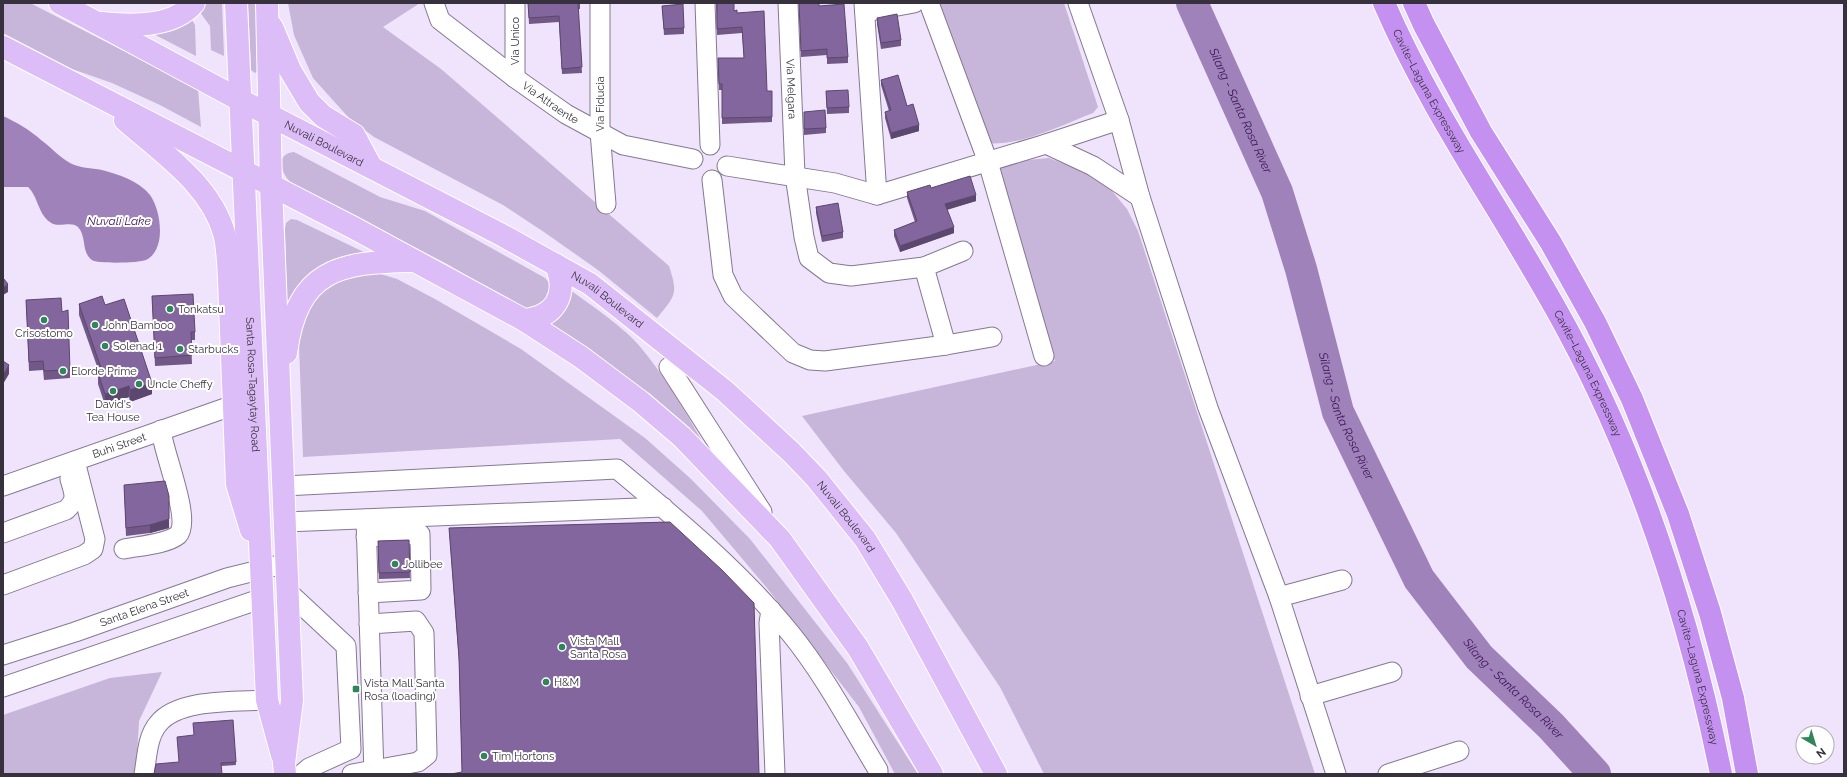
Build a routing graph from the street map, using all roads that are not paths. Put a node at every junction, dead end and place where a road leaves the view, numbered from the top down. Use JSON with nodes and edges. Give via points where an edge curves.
{"nodes":[{"id":1,"x":60,"y":3,"type":"edge"},
{"id":2,"x":194,"y":3,"type":"edge"},
{"id":3,"x":236,"y":3,"type":"edge"},
{"id":4,"x":434,"y":3,"type":"edge"},
{"id":5,"x":515,"y":3,"type":"edge"},
{"id":6,"x":600,"y":3,"type":"edge"},
{"id":7,"x":705,"y":3,"type":"edge"},
{"id":8,"x":788,"y":3,"type":"edge"},
{"id":9,"x":914,"y":3,"type":"edge"},
{"id":10,"x":929,"y":3,"type":"edge"},
{"id":11,"x":1078,"y":3,"type":"edge"},
{"id":12,"x":1384,"y":3,"type":"edge"},
{"id":13,"x":1414,"y":3,"type":"edge"},
{"id":14,"x":267,"y":8,"type":"edge"},
{"id":15,"x":865,"y":8,"type":"edge"},
{"id":16,"x":97,"y":23,"type":"junction"},
{"id":17,"x":3,"y":47,"type":"edge"},
{"id":18,"x":515,"y":78,"type":"junction"},
{"id":19,"x":101,"y":99,"type":"junction"},
{"id":20,"x":240,"y":100,"type":"junction"},
{"id":21,"x":269,"y":115,"type":"junction"},
{"id":22,"x":1119,"y":120,"type":"junction"},
{"id":23,"x":600,"y":132,"type":"junction"},
{"id":24,"x":1046,"y":144,"type":"junction"},
{"id":25,"x":710,"y":145,"type":"junction"},
{"id":26,"x":693,"y":159,"type":"junction"},
{"id":27,"x":988,"y":162,"type":"junction"},
{"id":28,"x":727,"y":166,"type":"junction"},
{"id":29,"x":371,"y":167,"type":"junction"},
{"id":30,"x":244,"y":171,"type":"junction"},
{"id":31,"x":794,"y":175,"type":"junction"},
{"id":32,"x":712,"y":180,"type":"junction"},
{"id":33,"x":271,"y":186,"type":"junction"},
{"id":34,"x":877,"y":195,"type":"junction"},
{"id":35,"x":1140,"y":197,"type":"junction"},
{"id":36,"x":606,"y":204,"type":"dead end"},
{"id":37,"x":963,"y":251,"type":"dead end"},
{"id":38,"x":414,"y":261,"type":"junction"},
{"id":39,"x":556,"y":265,"type":"junction"},
{"id":40,"x":924,"y":267,"type":"junction"},
{"id":41,"x":249,"y":295,"type":"junction"},
{"id":42,"x":524,"y":320,"type":"junction"},
{"id":43,"x":992,"y":337,"type":"dead end"},
{"id":44,"x":946,"y":345,"type":"junction"},
{"id":45,"x":232,"y":351,"type":"junction"},
{"id":46,"x":1044,"y":356,"type":"dead end"},
{"id":47,"x":669,"y":367,"type":"dead end"},
{"id":48,"x":280,"y":405,"type":"junction"},
{"id":49,"x":234,"y":406,"type":"junction"},
{"id":50,"x":161,"y":430,"type":"junction"},
{"id":51,"x":70,"y":463,"type":"junction"},
{"id":52,"x":3,"y":486,"type":"edge"},
{"id":53,"x":284,"y":486,"type":"junction"},
{"id":54,"x":663,"y":507,"type":"junction"},
{"id":55,"x":285,"y":522,"type":"junction"},
{"id":56,"x":366,"y":528,"type":"junction"},
{"id":57,"x":3,"y":533,"type":"edge"},
{"id":58,"x":780,"y":539,"type":"junction"},
{"id":59,"x":124,"y":549,"type":"dead end"},
{"id":60,"x":287,"y":563,"type":"junction"},
{"id":61,"x":261,"y":568,"type":"junction"},
{"id":62,"x":1342,"y":580,"type":"dead end"},
{"id":63,"x":3,"y":585,"type":"edge"},
{"id":64,"x":288,"y":592,"type":"junction"},
{"id":65,"x":368,"y":593,"type":"junction"},
{"id":66,"x":1279,"y":597,"type":"junction"},
{"id":67,"x":263,"y":598,"type":"junction"},
{"id":68,"x":771,"y":610,"type":"junction"},
{"id":69,"x":369,"y":624,"type":"junction"},
{"id":70,"x":3,"y":654,"type":"edge"},
{"id":71,"x":1392,"y":672,"type":"dead end"},
{"id":72,"x":3,"y":688,"type":"edge"},
{"id":73,"x":1310,"y":696,"type":"junction"},
{"id":74,"x":267,"y":700,"type":"junction"},
{"id":75,"x":1459,"y":751,"type":"dead end"},
{"id":76,"x":290,"y":770,"type":"edge"},
{"id":77,"x":374,"y":772,"type":"edge"},
{"id":78,"x":144,"y":774,"type":"edge"},
{"id":79,"x":352,"y":774,"type":"edge"},
{"id":80,"x":775,"y":774,"type":"edge"},
{"id":81,"x":878,"y":774,"type":"edge"},
{"id":82,"x":932,"y":774,"type":"edge"},
{"id":83,"x":996,"y":774,"type":"edge"},
{"id":84,"x":1336,"y":774,"type":"edge"},
{"id":85,"x":1388,"y":774,"type":"edge"},
{"id":86,"x":1721,"y":774,"type":"edge"},
{"id":87,"x":1747,"y":774,"type":"edge"}],
"edges":[{"from":1,"to":16,"type":"main road","name":"Nuvali Boulevard"},
{"from":2,"to":16,"type":"main road","via":[[178,14],[159,21],[137,25]]},
{"from":3,"to":20,"type":"main road","name":"Santa Rosa-Tagaytay Road"},
{"from":4,"to":18,"type":"street","name":"Via Attraente","via":[[440,20]]},
{"from":5,"to":18,"type":"street","name":"Via Unico"},
{"from":6,"to":23,"type":"street","name":"Via Fiducia"},
{"from":7,"to":25,"type":"street"},
{"from":8,"to":31,"type":"street","name":"Via Melgara"},
{"from":9,"to":15,"type":"street"},
{"from":10,"to":27,"type":"street"},
{"from":11,"to":22,"type":"street"},
{"from":12,"to":86,"type":"highway","name":"Cavite–Laguna Expressway","via":[[1400,41],[1458,145],[1525,254],[1606,408],[1652,520],[1684,619],[1707,706]]},
{"from":13,"to":87,"type":"highway","via":[[1481,132],[1566,269],[1632,399],[1678,514],[1710,613],[1733,698]]},
{"from":14,"to":21,"type":"main road"},
{"from":14,"to":29,"type":"main road","via":[[285,60],[305,96],[323,116],[354,135]]},
{"from":15,"to":34,"type":"street"},
{"from":16,"to":20,"type":"main road","name":"Nuvali Boulevard"},
{"from":17,"to":19,"type":"main road"},
{"from":18,"to":23,"type":"street","name":"Via Attraente","via":[[566,114]]},
{"from":19,"to":30,"type":"main road"},
{"from":19,"to":45,"type":"main road","via":[[186,174],[217,216],[228,251]]},
{"from":20,"to":21,"type":"main road","name":"Nuvali Boulevard"},
{"from":20,"to":30,"type":"main road","name":"Santa Rosa-Tagaytay Road"},
{"from":21,"to":29,"type":"main road","name":"Nuvali Boulevard"},
{"from":21,"to":33,"type":"main road"},
{"from":22,"to":24,"type":"street"},
{"from":22,"to":35,"type":"street"},
{"from":23,"to":26,"type":"street","name":"Via Attraente","via":[[623,145]]},
{"from":23,"to":36,"type":"street","name":"Via Fiducia"},
{"from":24,"to":27,"type":"street"},
{"from":24,"to":35,"type":"street","via":[[1093,166]]},
{"from":25,"to":26,"type":"street","via":[[703,147]]},
{"from":25,"to":28,"type":"street","via":[[718,146],[724,151]]},
{"from":26,"to":32,"type":"street","via":[[693,165],[700,176]]},
{"from":27,"to":34,"type":"street"},
{"from":27,"to":46,"type":"street"},
{"from":28,"to":31,"type":"street"},
{"from":28,"to":32,"type":"street","via":[[722,175]]},
{"from":29,"to":39,"type":"main road","name":"Nuvali Boulevard"},
{"from":30,"to":33,"type":"main road"},
{"from":30,"to":41,"type":"main road","name":"Santa Rosa-Tagaytay Road"},
{"from":31,"to":34,"type":"street","via":[[835,182]]},
{"from":31,"to":40,"type":"street","name":"Via Melgara","via":[[809,258],[829,273],[851,276]]},
{"from":32,"to":44,"type":"street","via":[[723,275],[733,296],[793,353],[810,360],[825,361]]},
{"from":33,"to":38,"type":"main road"},
{"from":33,"to":48,"type":"main road"},
{"from":35,"to":66,"type":"street","via":[[1208,408]]},
{"from":37,"to":40,"type":"street","name":"Via Melgara"},
{"from":38,"to":42,"type":"main road"},
{"from":38,"to":48,"type":"main road","via":[[341,268],[314,284],[293,319]]},
{"from":39,"to":42,"type":"main road","via":[[561,280],[560,295],[556,302],[539,317]]},
{"from":39,"to":83,"type":"main road","name":"Nuvali Boulevard","via":[[590,284],[725,391],[767,428],[816,478],[865,539],[882,566]]},
{"from":40,"to":44,"type":"street"},
{"from":41,"to":45,"type":"main road"},
{"from":41,"to":61,"type":"main road","name":"Santa Rosa-Tagaytay Road"},
{"from":42,"to":58,"type":"main road","via":[[581,357],[682,437]]},
{"from":43,"to":44,"type":"street"},
{"from":45,"to":49,"type":"main road"},
{"from":47,"to":58,"type":"street"},
{"from":48,"to":53,"type":"main road"},
{"from":49,"to":50,"type":"street","name":"Buhi Street"},
{"from":49,"to":61,"type":"main road","via":[[237,484]]},
{"from":50,"to":51,"type":"street","name":"Buhi Street"},
{"from":50,"to":59,"type":"street","via":[[179,497],[182,527],[178,534],[167,541]]},
{"from":51,"to":52,"type":"street","name":"Buhi Street"},
{"from":51,"to":57,"type":"street","via":[[75,496],[73,503],[66,510]]},
{"from":51,"to":63,"type":"street","via":[[95,539],[93,549],[84,555]]},
{"from":53,"to":54,"type":"street","via":[[617,469]]},
{"from":53,"to":55,"type":"main road"},
{"from":54,"to":56,"type":"street"},
{"from":54,"to":68,"type":"street","via":[[685,525]]},
{"from":55,"to":56,"type":"street"},
{"from":55,"to":60,"type":"main road"},
{"from":56,"to":65,"type":"street"},
{"from":56,"to":65,"type":"street","via":[[420,534],[420,590]]},
{"from":58,"to":82,"type":"main road","via":[[858,648]]},
{"from":60,"to":61,"type":"street","name":"Santa Elena Street"},
{"from":60,"to":64,"type":"main road"},
{"from":61,"to":67,"type":"main road","name":"Santa Rosa-Tagaytay Road"},
{"from":61,"to":70,"type":"street","name":"Santa Elena Street"},
{"from":62,"to":66,"type":"street"},
{"from":64,"to":76,"type":"main road","via":[[292,700]]},
{"from":64,"to":76,"type":"street","via":[[346,646],[351,749],[309,768]]},
{"from":65,"to":69,"type":"street"},
{"from":66,"to":73,"type":"street"},
{"from":67,"to":72,"type":"street"},
{"from":67,"to":74,"type":"main road","name":"Santa Rosa-Tagaytay Road"},
{"from":68,"to":80,"type":"street","via":[[769,623]]},
{"from":68,"to":81,"type":"street","via":[[818,671],[878,770]]},
{"from":69,"to":77,"type":"street"},
{"from":69,"to":77,"type":"street","via":[[416,621],[424,633],[427,755],[418,762]]},
{"from":71,"to":73,"type":"street"},
{"from":73,"to":84,"type":"street"},
{"from":74,"to":76,"type":"main road","name":"Santa Rosa-Tagaytay Road"},
{"from":74,"to":78,"type":"street","via":[[206,704],[171,713],[158,724],[150,740]]},
{"from":75,"to":85,"type":"street"},
{"from":77,"to":79,"type":"street"}]}
